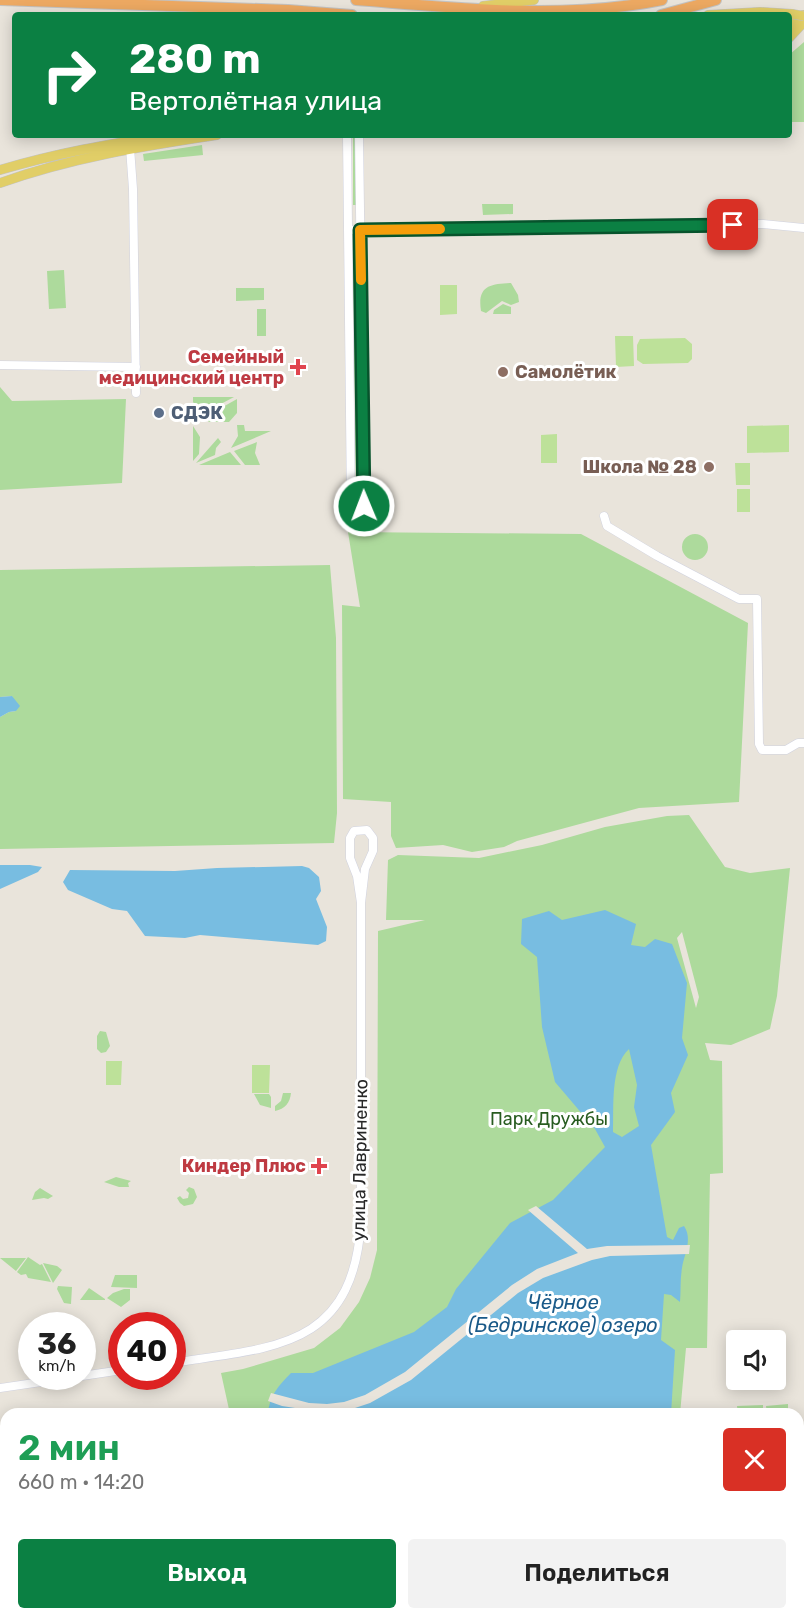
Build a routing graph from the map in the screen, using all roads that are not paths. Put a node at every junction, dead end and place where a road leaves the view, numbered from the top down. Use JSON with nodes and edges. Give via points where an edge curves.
{"nodes":[{"id":1,"x":0,"y":0,"type":"edge"},
{"id":2,"x":356,"y":0,"type":"edge"},
{"id":3,"x":534,"y":0,"type":"edge"},
{"id":4,"x":638,"y":0,"type":"edge"},
{"id":5,"x":662,"y":0,"type":"edge"},
{"id":6,"x":716,"y":0,"type":"edge"},
{"id":7,"x":461,"y":7,"type":"junction"},
{"id":8,"x":577,"y":11,"type":"junction"},
{"id":9,"x":314,"y":12,"type":"edge"},
{"id":10,"x":672,"y":12,"type":"edge"},
{"id":11,"x":804,"y":14,"type":"edge"},
{"id":12,"x":804,"y":22,"type":"edge"},
{"id":13,"x":792,"y":25,"type":"edge"},
{"id":14,"x":792,"y":35,"type":"edge"},
{"id":15,"x":147,"y":138,"type":"edge"},
{"id":16,"x":197,"y":138,"type":"edge"},
{"id":17,"x":347,"y":138,"type":"edge"},
{"id":18,"x":359,"y":138,"type":"edge"},
{"id":19,"x":130,"y":148,"type":"junction"},
{"id":20,"x":0,"y":170,"type":"edge"},
{"id":21,"x":0,"y":183,"type":"edge"},
{"id":22,"x":804,"y":228,"type":"edge"},
{"id":23,"x":348,"y":230,"type":"junction"},
{"id":24,"x":360,"y":230,"type":"junction"},
{"id":25,"x":0,"y":365,"type":"edge"},
{"id":26,"x":135,"y":367,"type":"junction"},
{"id":27,"x":136,"y":393,"type":"dead end"},
{"id":28,"x":604,"y":516,"type":"dead end"},
{"id":29,"x":804,"y":743,"type":"edge"},
{"id":30,"x":361,"y":903,"type":"junction"},
{"id":31,"x":186,"y":1361,"type":"edge"},
{"id":32,"x":18,"y":1385,"type":"edge"},
{"id":33,"x":0,"y":1388,"type":"edge"}],
"edges":[{"from":1,"to":9,"type":"highway"},
{"from":2,"to":7,"type":"highway"},
{"from":3,"to":7,"type":"main road"},
{"from":4,"to":8,"type":"main road"},
{"from":5,"to":8,"type":"highway"},
{"from":6,"to":10,"type":"highway"},
{"from":7,"to":8,"type":"highway"},
{"from":11,"to":13,"type":"main road"},
{"from":12,"to":14,"type":"main road"},
{"from":15,"to":20,"type":"main road","via":[[92,146]]},
{"from":16,"to":19,"type":"main road"},
{"from":17,"to":23,"type":"street"},
{"from":18,"to":24,"type":"street"},
{"from":19,"to":21,"type":"main road"},
{"from":19,"to":26,"type":"street"},
{"from":22,"to":24,"type":"street","via":[[756,225]]},
{"from":23,"to":24,"type":"street"},
{"from":23,"to":24,"type":"street","via":[[351,506],[361,510],[364,506]]},
{"from":25,"to":26,"type":"street"},
{"from":26,"to":27,"type":"street"},
{"from":28,"to":29,"type":"street","via":[[607,526],[657,556],[739,599],[757,600],[759,744],[762,750],[786,750]]},
{"from":30,"to":30,"type":"street","via":[[365,869],[373,851],[373,838],[367,830],[356,830],[350,838],[350,858]]},
{"from":30,"to":31,"type":"street","name":"улица Лавриненко","via":[[361,1222],[354,1272],[334,1308],[302,1335],[264,1349]]},
{"from":32,"to":33,"type":"street"}]}
